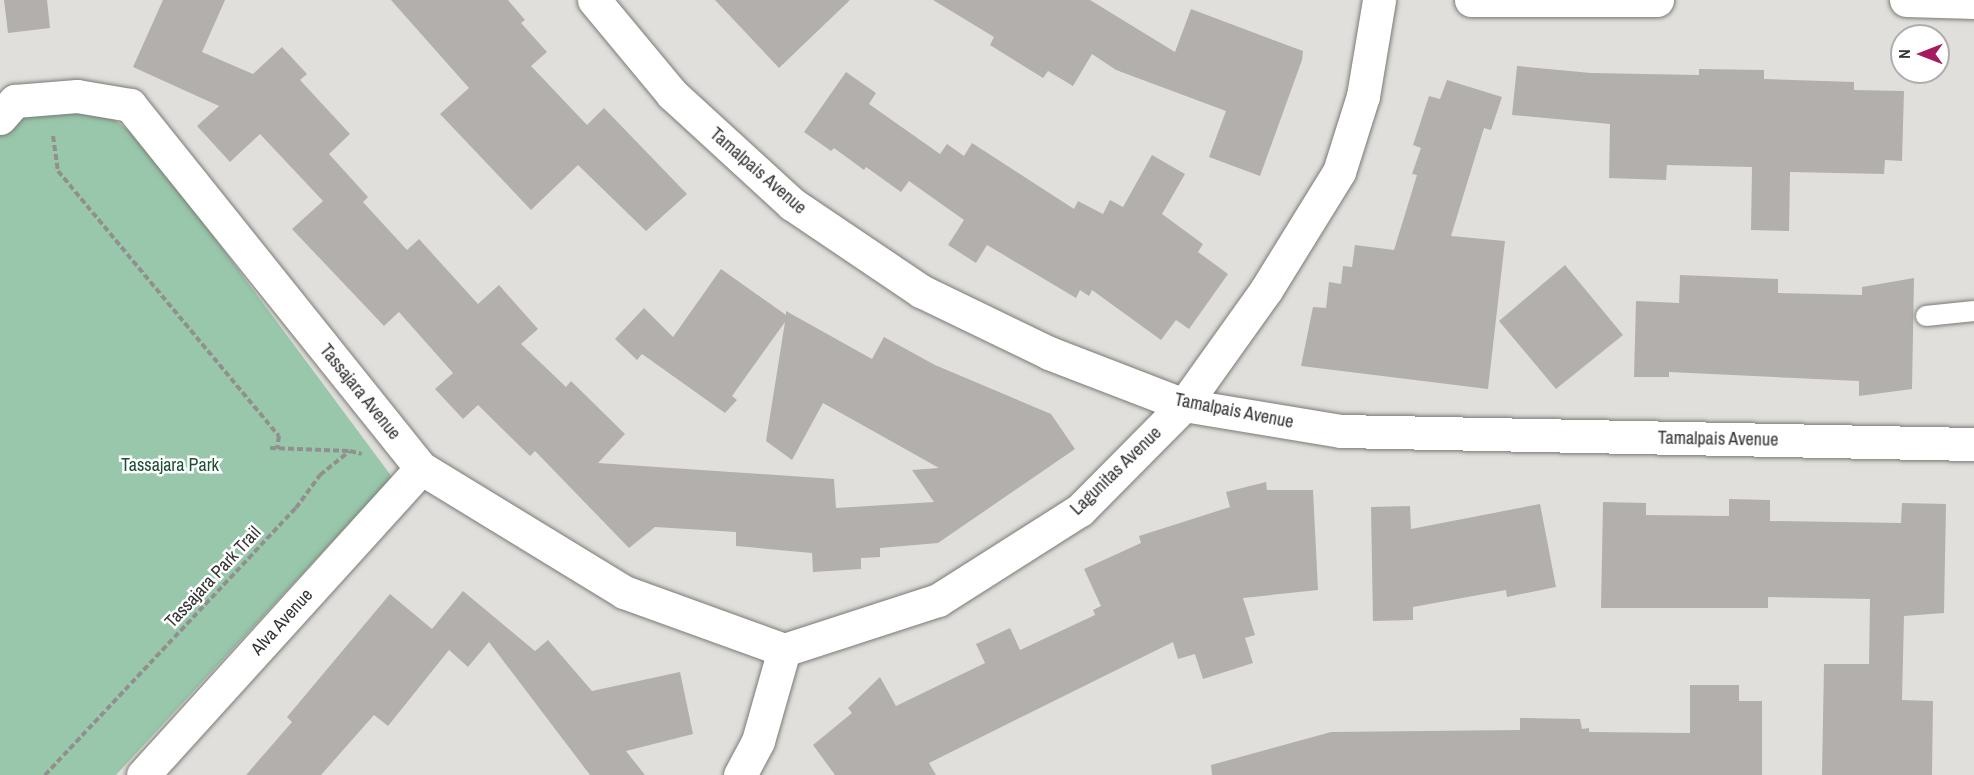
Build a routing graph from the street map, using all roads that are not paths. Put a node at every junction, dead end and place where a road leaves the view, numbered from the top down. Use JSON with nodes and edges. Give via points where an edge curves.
{"nodes":[{"id":1,"x":594,"y":0,"type":"edge"},
{"id":2,"x":1379,"y":0,"type":"edge"},
{"id":3,"x":1471,"y":0,"type":"edge"},
{"id":4,"x":1657,"y":0,"type":"edge"},
{"id":5,"x":1906,"y":0,"type":"edge"},
{"id":6,"x":1974,"y":2,"type":"edge"},
{"id":7,"x":0,"y":118,"type":"edge"},
{"id":8,"x":1974,"y":311,"type":"edge"},
{"id":9,"x":1926,"y":316,"type":"dead end"},
{"id":10,"x":1184,"y":405,"type":"junction"},
{"id":11,"x":1974,"y":444,"type":"edge"},
{"id":12,"x":422,"y":468,"type":"junction"},
{"id":13,"x":784,"y":650,"type":"junction"},
{"id":14,"x":143,"y":775,"type":"edge"},
{"id":15,"x":740,"y":775,"type":"edge"}],
"edges":[{"from":1,"to":10,"type":"street","name":"Tamalpais Avenue","via":[[672,94],[801,210],[921,291],[1049,353]]},
{"from":2,"to":10,"type":"street","name":"Lagunitas Avenue","via":[[1363,96],[1339,172],[1266,290]]},
{"from":3,"to":4,"type":"street"},
{"from":5,"to":6,"type":"street"},
{"from":7,"to":12,"type":"street","name":"Tassajara Avenue","via":[[15,101],[77,96],[130,105]]},
{"from":8,"to":9,"type":"lane"},
{"from":10,"to":11,"type":"street","name":"Tamalpais Avenue","via":[[1341,431]]},
{"from":10,"to":13,"type":"street","name":"Lagunitas Avenue","via":[[1080,510],[938,600]]},
{"from":12,"to":13,"type":"street","name":"Tassajara Avenue","via":[[624,592]]},
{"from":12,"to":14,"type":"street","name":"Alva Avenue"},
{"from":13,"to":15,"type":"street","via":[[758,741]]}]}
